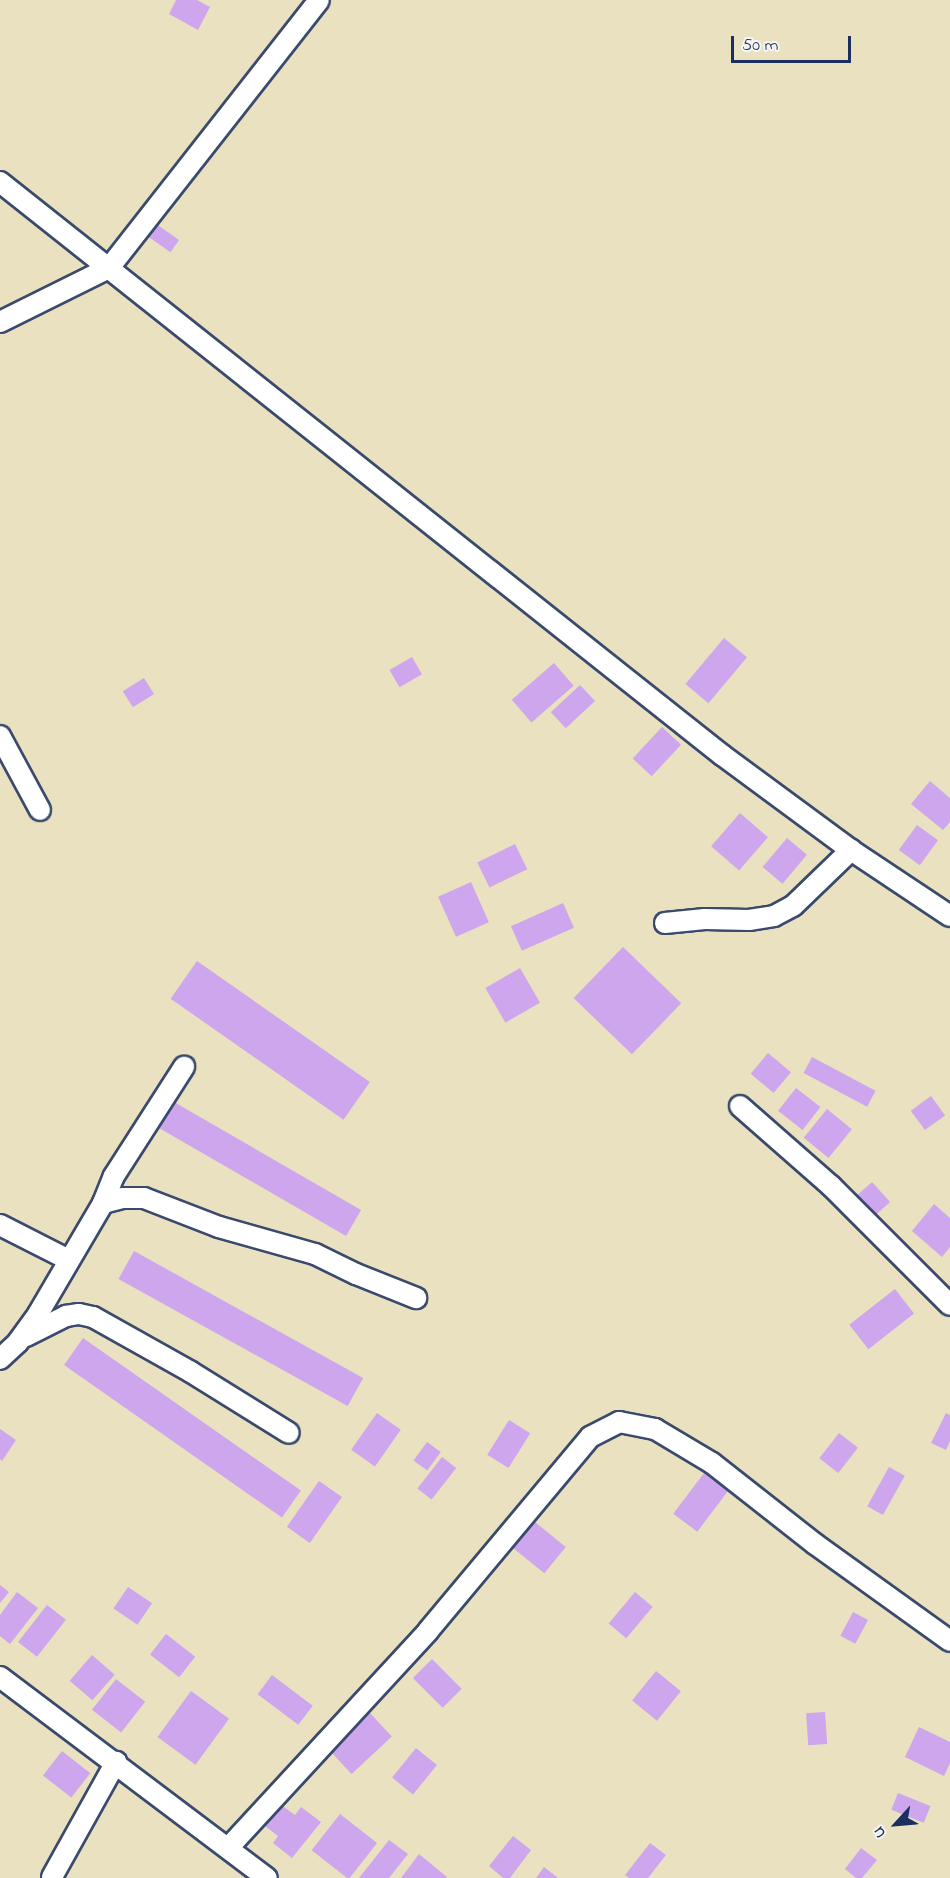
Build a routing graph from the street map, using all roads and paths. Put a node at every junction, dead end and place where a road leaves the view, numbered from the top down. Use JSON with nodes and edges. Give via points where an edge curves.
{"nodes":[{"id":1,"x":319,"y":0,"type":"edge"},
{"id":2,"x":0,"y":182,"type":"edge"},
{"id":3,"x":110,"y":268,"type":"junction"},
{"id":4,"x":0,"y":322,"type":"edge"},
{"id":5,"x":0,"y":736,"type":"edge"},
{"id":6,"x":40,"y":810,"type":"dead end"},
{"id":7,"x":850,"y":850,"type":"junction"},
{"id":8,"x":950,"y":916,"type":"edge"},
{"id":9,"x":665,"y":923,"type":"dead end"},
{"id":10,"x":184,"y":1067,"type":"dead end"},
{"id":11,"x":740,"y":1106,"type":"dead end"},
{"id":12,"x":103,"y":1203,"type":"junction"},
{"id":13,"x":0,"y":1225,"type":"edge"},
{"id":14,"x":69,"y":1260,"type":"junction"},
{"id":15,"x":416,"y":1298,"type":"dead end"},
{"id":16,"x":950,"y":1305,"type":"edge"},
{"id":17,"x":18,"y":1342,"type":"junction"},
{"id":18,"x":0,"y":1359,"type":"edge"},
{"id":19,"x":289,"y":1433,"type":"dead end"},
{"id":20,"x":950,"y":1641,"type":"edge"},
{"id":21,"x":0,"y":1677,"type":"edge"},
{"id":22,"x":116,"y":1762,"type":"junction"},
{"id":23,"x":229,"y":1847,"type":"junction"},
{"id":24,"x":52,"y":1877,"type":"edge"},
{"id":25,"x":267,"y":1878,"type":"edge"}],
"edges":[{"from":1,"to":3,"type":"street"},
{"from":2,"to":3,"type":"street"},
{"from":3,"to":4,"type":"street"},
{"from":3,"to":7,"type":"street","via":[[577,641]]},
{"from":5,"to":6,"type":"street"},
{"from":7,"to":8,"type":"street"},
{"from":7,"to":9,"type":"street","via":[[793,906],[774,916]]},
{"from":10,"to":12,"type":"street","via":[[114,1176]]},
{"from":11,"to":16,"type":"street","via":[[831,1186]]},
{"from":12,"to":14,"type":"street"},
{"from":12,"to":15,"type":"street","via":[[144,1198],[219,1227],[315,1254]]},
{"from":13,"to":14,"type":"street"},
{"from":14,"to":17,"type":"street"},
{"from":17,"to":18,"type":"street"},
{"from":17,"to":19,"type":"street","via":[[66,1316],[93,1317]]},
{"from":20,"to":23,"type":"street","via":[[815,1544],[712,1463],[655,1429],[619,1422],[590,1437],[428,1631]]},
{"from":21,"to":22,"type":"street"},
{"from":22,"to":23,"type":"street"},
{"from":22,"to":24,"type":"street"},
{"from":23,"to":25,"type":"street"}]}
